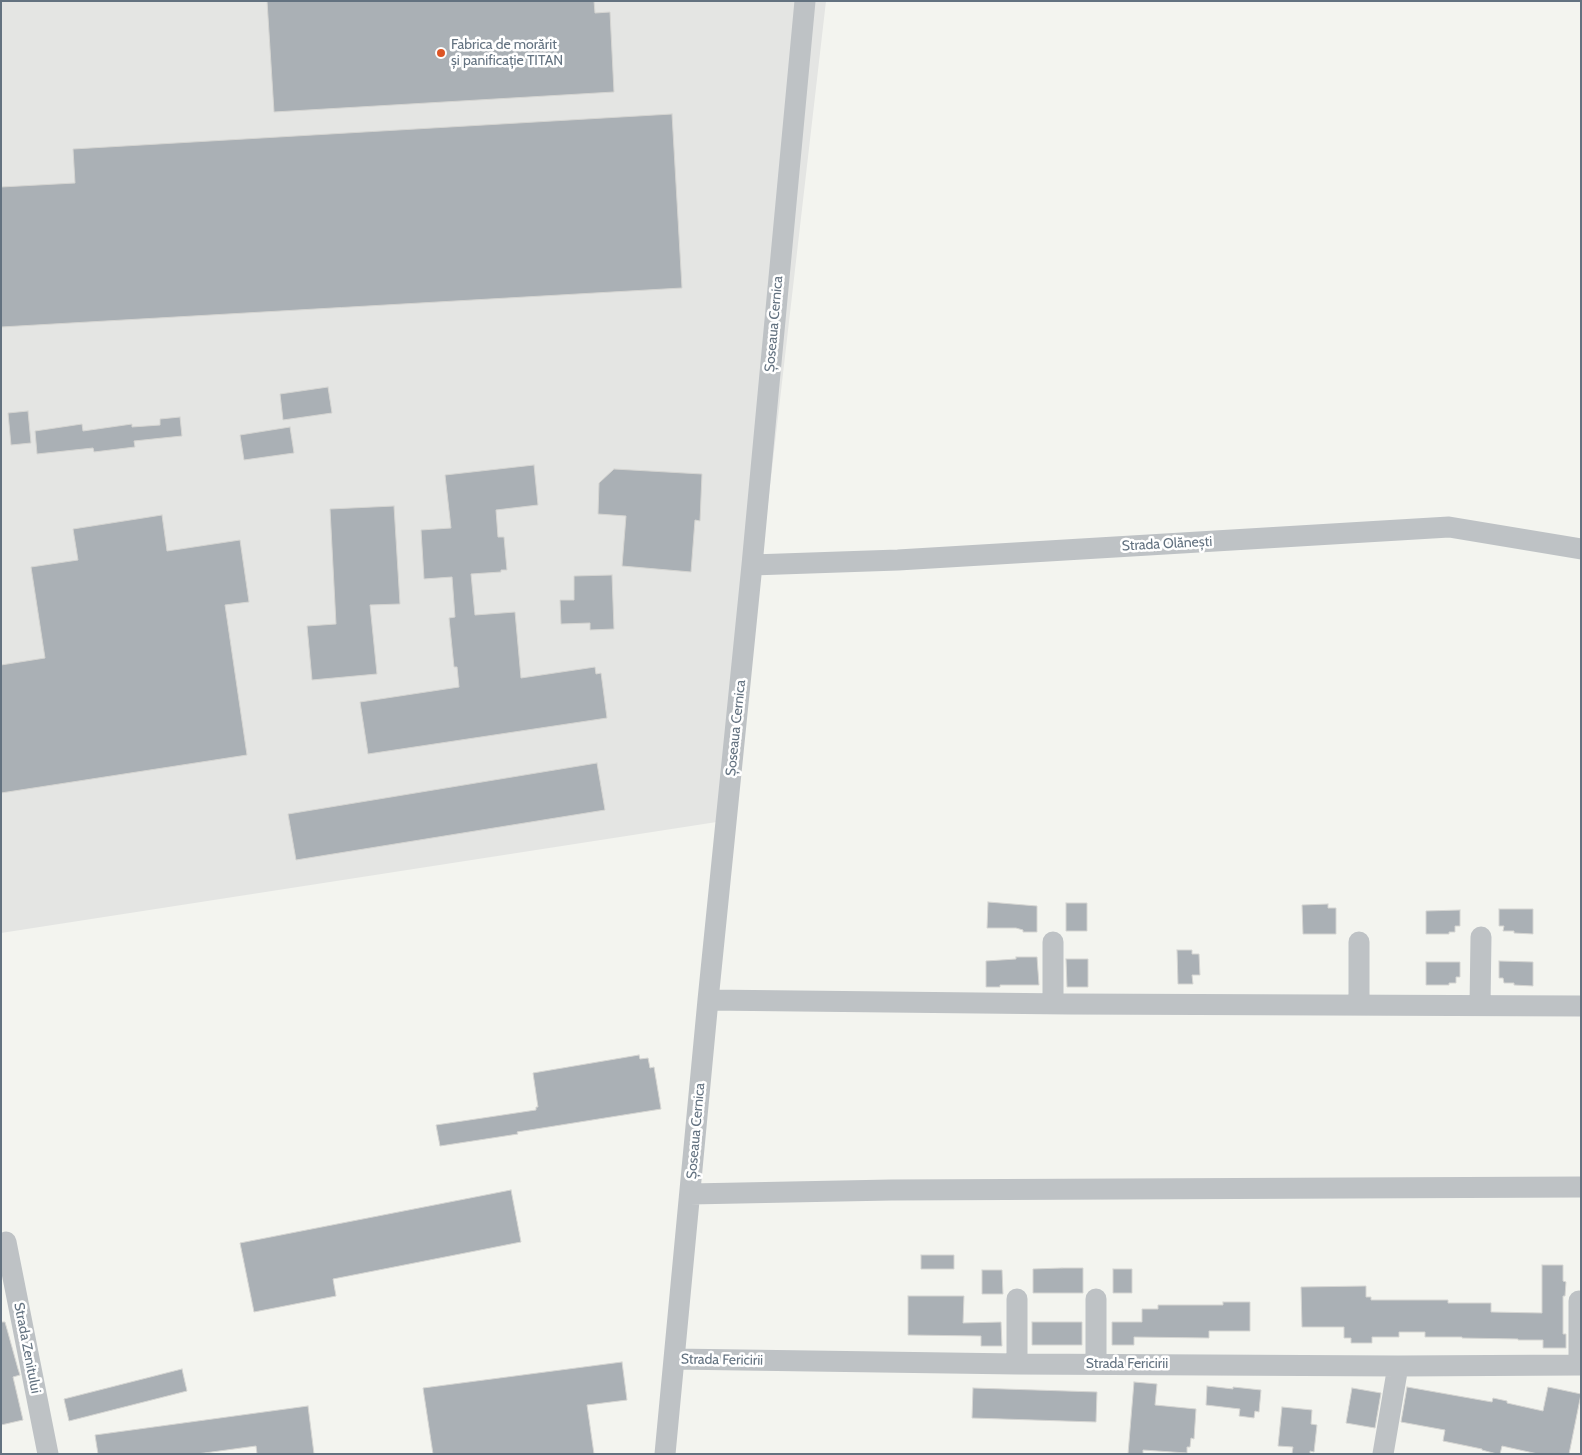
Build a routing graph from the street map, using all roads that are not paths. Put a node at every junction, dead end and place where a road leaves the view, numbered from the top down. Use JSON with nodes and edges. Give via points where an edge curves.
{"nodes":[{"id":1,"x":805,"y":1,"type":"edge"},
{"id":2,"x":1581,"y":549,"type":"edge"},
{"id":3,"x":752,"y":565,"type":"junction"},
{"id":4,"x":1480,"y":937,"type":"dead end"},
{"id":5,"x":1053,"y":942,"type":"dead end"},
{"id":6,"x":1359,"y":942,"type":"dead end"},
{"id":7,"x":708,"y":1000,"type":"junction"},
{"id":8,"x":1053,"y":1004,"type":"junction"},
{"id":9,"x":1359,"y":1005,"type":"junction"},
{"id":10,"x":1480,"y":1006,"type":"junction"},
{"id":11,"x":1581,"y":1006,"type":"edge"},
{"id":12,"x":1581,"y":1186,"type":"edge"},
{"id":13,"x":690,"y":1194,"type":"junction"},
{"id":14,"x":6,"y":1242,"type":"dead end"},
{"id":15,"x":1017,"y":1299,"type":"dead end"},
{"id":16,"x":1096,"y":1299,"type":"dead end"},
{"id":17,"x":1579,"y":1301,"type":"dead end"},
{"id":18,"x":674,"y":1359,"type":"junction"},
{"id":19,"x":1017,"y":1364,"type":"junction"},
{"id":20,"x":1096,"y":1364,"type":"junction"},
{"id":21,"x":1580,"y":1364,"type":"edge"},
{"id":22,"x":1398,"y":1366,"type":"junction"},
{"id":23,"x":48,"y":1454,"type":"edge"},
{"id":24,"x":665,"y":1454,"type":"edge"},
{"id":25,"x":1384,"y":1454,"type":"edge"}],
"edges":[{"from":1,"to":3,"type":"street","name":"Șoseaua Cernica"},
{"from":2,"to":3,"type":"street","name":"Strada Olănești","via":[[1449,527],[908,560]]},
{"from":3,"to":7,"type":"street","name":"Șoseaua Cernica"},
{"from":4,"to":10,"type":"street"},
{"from":5,"to":8,"type":"street"},
{"from":6,"to":9,"type":"street"},
{"from":7,"to":8,"type":"street"},
{"from":7,"to":13,"type":"street","name":"Șoseaua Cernica"},
{"from":8,"to":9,"type":"street"},
{"from":9,"to":10,"type":"street"},
{"from":10,"to":11,"type":"street"},
{"from":12,"to":13,"type":"street"},
{"from":13,"to":18,"type":"street","name":"Șoseaua Cernica"},
{"from":14,"to":23,"type":"street","name":"Strada Zenitului"},
{"from":15,"to":19,"type":"street"},
{"from":16,"to":20,"type":"street"},
{"from":17,"to":21,"type":"street"},
{"from":18,"to":19,"type":"street","name":"Strada Fericirii"},
{"from":18,"to":24,"type":"street","name":"Șoseaua Cernica"},
{"from":19,"to":20,"type":"street","name":"Strada Fericirii"},
{"from":20,"to":22,"type":"street","name":"Strada Fericirii"},
{"from":21,"to":22,"type":"street","name":"Strada Fericirii"},
{"from":22,"to":25,"type":"street"}]}
